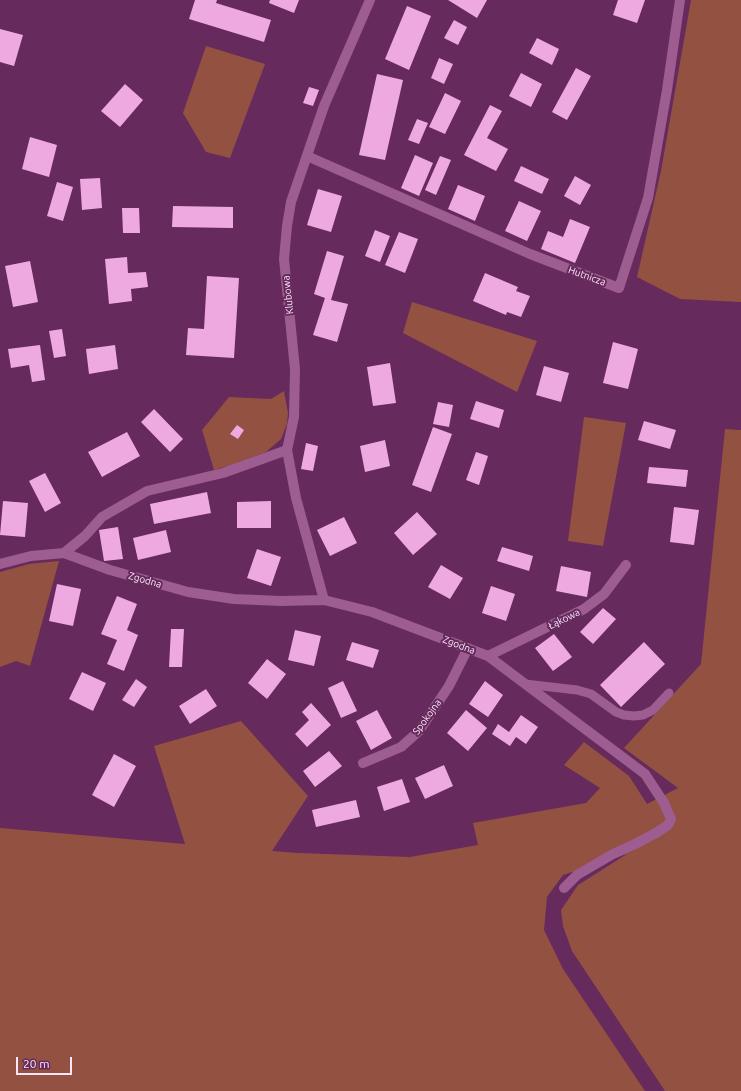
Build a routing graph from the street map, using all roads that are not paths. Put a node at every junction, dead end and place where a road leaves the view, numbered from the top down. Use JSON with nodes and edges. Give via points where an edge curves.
{"nodes":[{"id":1,"x":370,"y":0,"type":"edge"},
{"id":2,"x":680,"y":0,"type":"edge"},
{"id":3,"x":306,"y":156,"type":"junction"},
{"id":4,"x":287,"y":450,"type":"junction"},
{"id":5,"x":64,"y":553,"type":"junction"},
{"id":6,"x":0,"y":564,"type":"edge"},
{"id":7,"x":626,"y":565,"type":"dead end"},
{"id":8,"x":324,"y":600,"type":"junction"},
{"id":9,"x":468,"y":648,"type":"junction"},
{"id":10,"x":488,"y":656,"type":"junction"},
{"id":11,"x":525,"y":684,"type":"junction"},
{"id":12,"x":669,"y":693,"type":"dead end"},
{"id":13,"x":363,"y":763,"type":"dead end"},
{"id":14,"x":564,"y":888,"type":"dead end"}],
"edges":[{"from":1,"to":3,"type":"street","name":"Klubowa","via":[[324,106]]},
{"from":2,"to":3,"type":"street","name":"Hutnicza","via":[[648,198],[618,288],[530,254]]},
{"from":3,"to":4,"type":"street","name":"Klubowa","via":[[291,202],[284,259],[295,369],[294,417]]},
{"from":4,"to":5,"type":"street","via":[[223,473],[147,491],[102,517],[85,536]]},
{"from":4,"to":8,"type":"street","name":"Klubowa","via":[[296,498]]},
{"from":5,"to":6,"type":"street","name":"Zgodna","via":[[31,556]]},
{"from":5,"to":8,"type":"street","name":"Zgodna","via":[[110,570],[188,592],[234,599]]},
{"from":7,"to":10,"type":"street","name":"Łąkowa","via":[[604,594],[584,609]]},
{"from":8,"to":9,"type":"street","name":"Zgodna","via":[[372,612]]},
{"from":9,"to":10,"type":"street","name":"Zgodna"},
{"from":9,"to":13,"type":"street","name":"Spokojna","via":[[449,686],[419,731],[401,747]]},
{"from":10,"to":11,"type":"street","name":"Zgodna"},
{"from":11,"to":12,"type":"lane","via":[[591,694],[616,712],[634,716],[653,710]]},
{"from":11,"to":14,"type":"street","name":"Zgodna","via":[[645,774],[671,819],[668,825],[577,875]]}]}
